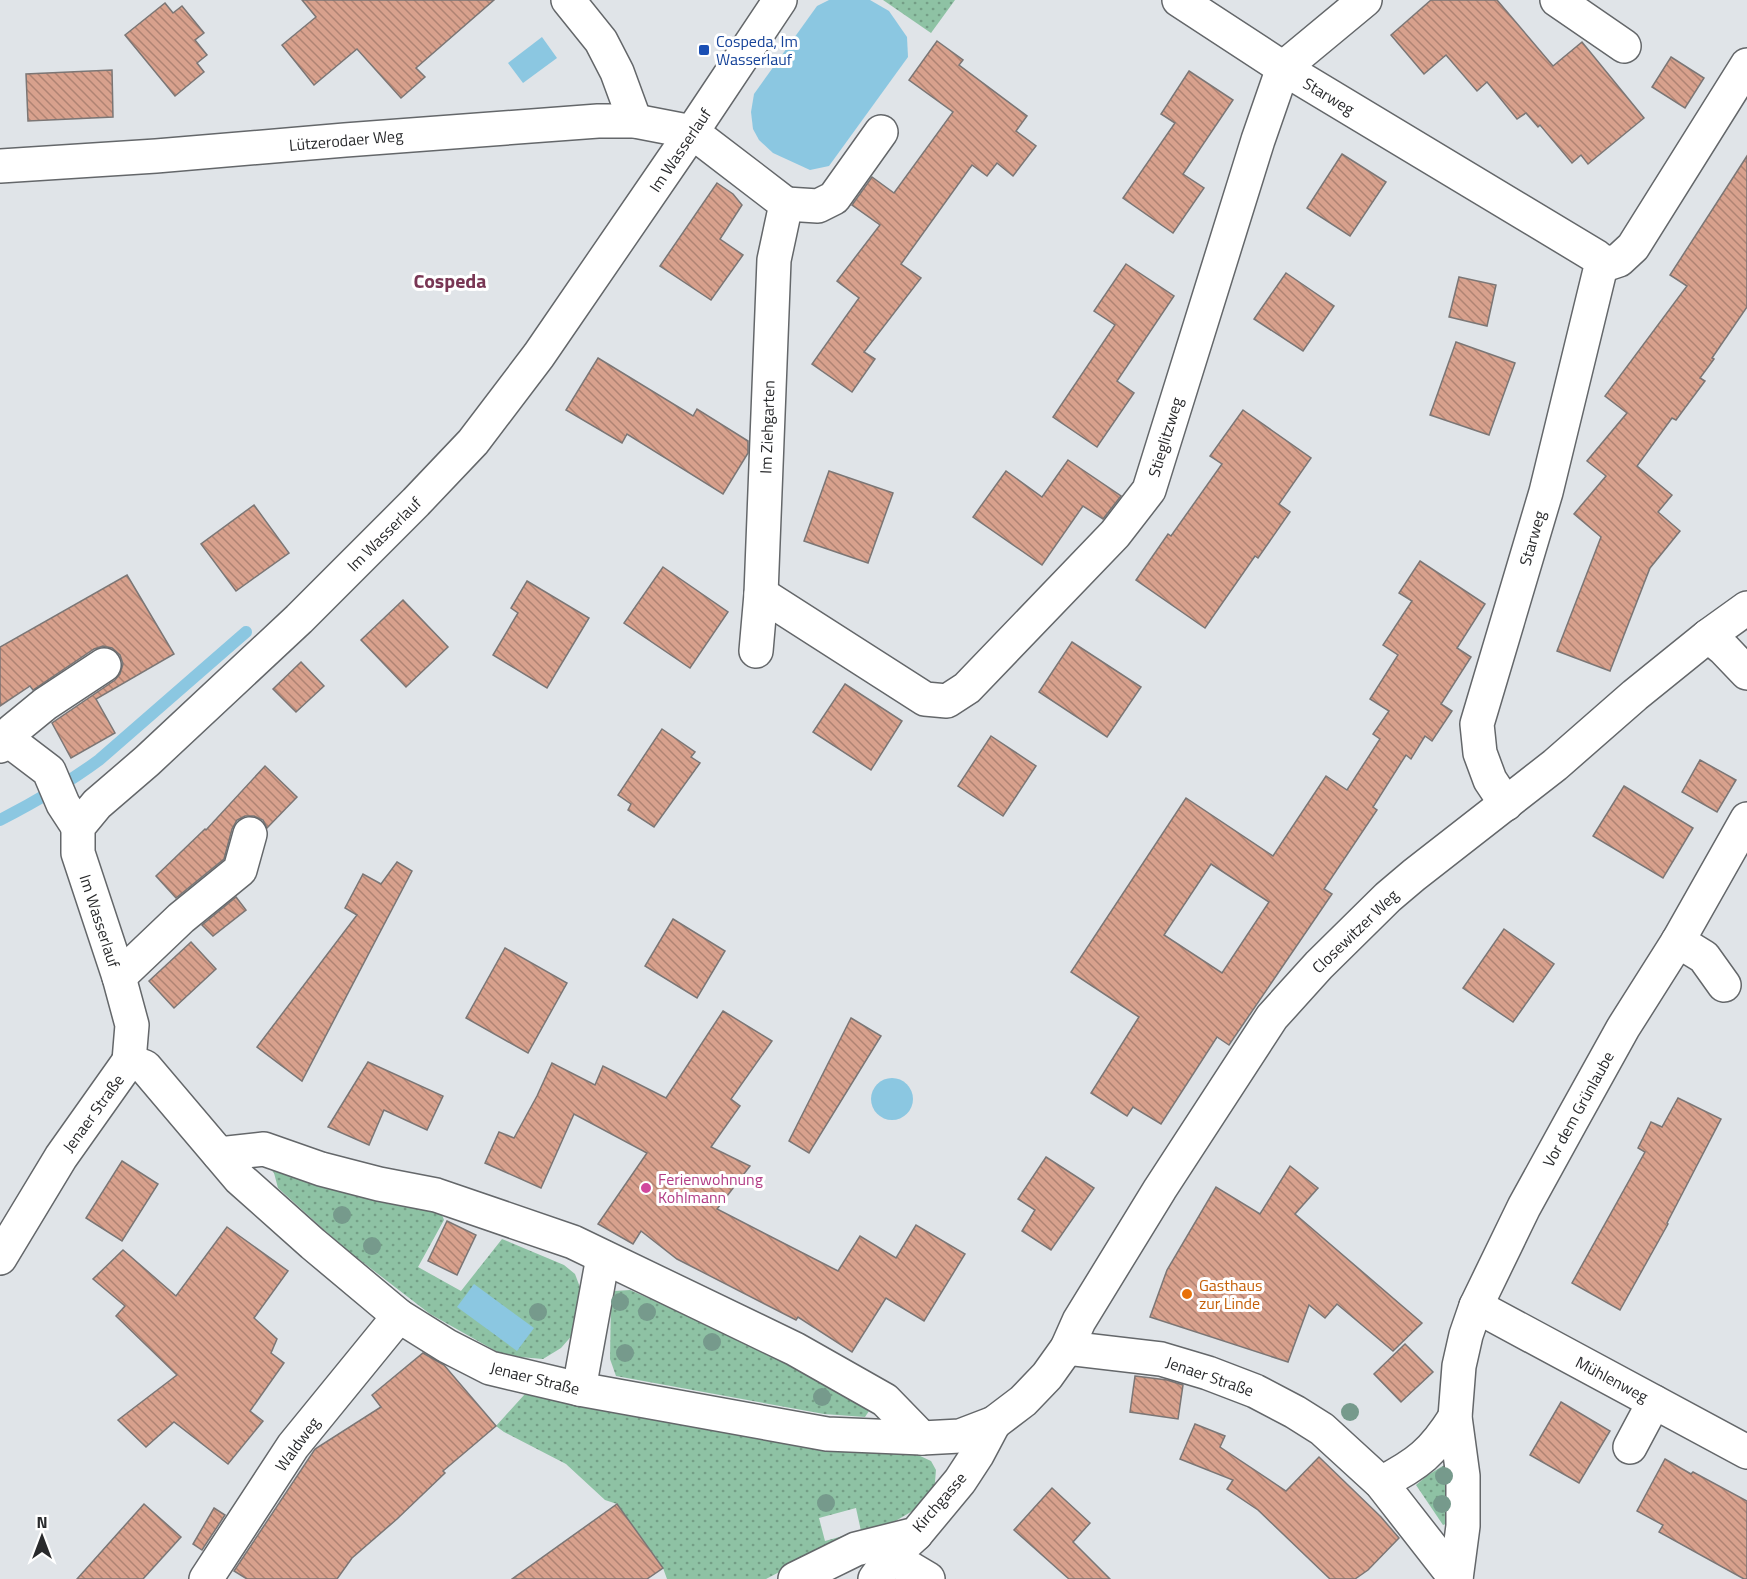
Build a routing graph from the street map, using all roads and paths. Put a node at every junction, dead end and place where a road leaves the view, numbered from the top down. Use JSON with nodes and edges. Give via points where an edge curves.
{"nodes":[{"id":1,"x":568,"y":0,"type":"edge"},
{"id":2,"x":780,"y":0,"type":"edge"},
{"id":3,"x":1179,"y":0,"type":"edge"},
{"id":4,"x":1365,"y":0,"type":"edge"},
{"id":5,"x":1557,"y":0,"type":"edge"},
{"id":6,"x":1624,"y":46,"type":"dead end"},
{"id":7,"x":1747,"y":65,"type":"edge"},
{"id":8,"x":1284,"y":68,"type":"junction"},
{"id":9,"x":635,"y":121,"type":"junction"},
{"id":10,"x":692,"y":132,"type":"junction"},
{"id":11,"x":881,"y":132,"type":"dead end"},
{"id":12,"x":0,"y":166,"type":"edge"},
{"id":13,"x":786,"y":204,"type":"junction"},
{"id":14,"x":1602,"y":266,"type":"junction"},
{"id":15,"x":760,"y":594,"type":"junction"},
{"id":16,"x":1747,"y":608,"type":"edge"},
{"id":17,"x":1708,"y":636,"type":"junction"},
{"id":18,"x":756,"y":651,"type":"dead end"},
{"id":19,"x":104,"y":665,"type":"dead end"},
{"id":20,"x":1747,"y":673,"type":"edge"},
{"id":21,"x":2,"y":741,"type":"edge"},
{"id":22,"x":1506,"y":804,"type":"junction"},
{"id":23,"x":70,"y":816,"type":"junction"},
{"id":24,"x":1747,"y":819,"type":"edge"},
{"id":25,"x":250,"y":834,"type":"dead end"},
{"id":26,"x":1678,"y":941,"type":"junction"},
{"id":27,"x":119,"y":977,"type":"junction"},
{"id":28,"x":1724,"y":985,"type":"dead end"},
{"id":29,"x":129,"y":1061,"type":"junction"},
{"id":30,"x":219,"y":1154,"type":"junction"},
{"id":31,"x":4,"y":1252,"type":"edge"},
{"id":32,"x":603,"y":1257,"type":"junction"},
{"id":33,"x":1476,"y":1306,"type":"junction"},
{"id":34,"x":399,"y":1316,"type":"junction"},
{"id":35,"x":1067,"y":1348,"type":"junction"},
{"id":36,"x":579,"y":1389,"type":"junction"},
{"id":37,"x":1654,"y":1402,"type":"junction"},
{"id":38,"x":1455,"y":1417,"type":"junction"},
{"id":39,"x":994,"y":1423,"type":"junction"},
{"id":40,"x":922,"y":1438,"type":"junction"},
{"id":41,"x":1630,"y":1447,"type":"dead end"},
{"id":42,"x":1747,"y":1452,"type":"edge"},
{"id":43,"x":1381,"y":1483,"type":"junction"},
{"id":44,"x":916,"y":1534,"type":"junction"},
{"id":45,"x":883,"y":1568,"type":"edge"},
{"id":46,"x":206,"y":1579,"type":"edge"},
{"id":47,"x":795,"y":1579,"type":"edge"},
{"id":48,"x":928,"y":1579,"type":"edge"},
{"id":49,"x":1456,"y":1579,"type":"edge"}],
"edges":[{"from":1,"to":9,"type":"street","via":[[601,41]]},
{"from":2,"to":10,"type":"street","name":"Im Wasserlauf"},
{"from":3,"to":8,"type":"street","name":"Starweg"},
{"from":4,"to":8,"type":"street"},
{"from":5,"to":6,"type":"street"},
{"from":7,"to":14,"type":"street","via":[[1633,247],[1619,260]]},
{"from":8,"to":14,"type":"street","name":"Starweg","via":[[1597,257]]},
{"from":8,"to":15,"type":"street","name":"Stieglitzweg","via":[[1149,490],[1115,534],[967,688],[947,701],[925,699]]},
{"from":9,"to":10,"type":"street","name":"Lützerodaer Weg"},
{"from":9,"to":12,"type":"street","name":"Lützerodaer Weg"},
{"from":10,"to":13,"type":"street"},
{"from":10,"to":23,"type":"street","name":"Im Wasserlauf","via":[[539,355],[473,442],[299,619],[147,761],[97,804]]},
{"from":11,"to":13,"type":"street","via":[[834,198],[818,206]]},
{"from":13,"to":15,"type":"street","name":"Im Ziehgarten","via":[[774,260]]},
{"from":14,"to":22,"type":"street","name":"Starweg","via":[[1546,492],[1477,724],[1480,753],[1490,780]]},
{"from":15,"to":18,"type":"street","name":"Im Ziehgarten"},
{"from":16,"to":17,"type":"street","name":"Closewitzer Weg"},
{"from":17,"to":20,"type":"street"},
{"from":17,"to":22,"type":"street","name":"Closewitzer Weg"},
{"from":19,"to":21,"type":"street","via":[[45,704]]},
{"from":21,"to":23,"type":"street","via":[[49,771]]},
{"from":22,"to":35,"type":"street","name":"Closewitzer Weg","via":[[1388,897],[1318,965],[1272,1017],[1160,1189],[1079,1321]]},
{"from":23,"to":27,"type":"street","name":"Im Wasserlauf","via":[[78,853]]},
{"from":24,"to":26,"type":"street","name":"Vor dem Grünlaube"},
{"from":25,"to":27,"type":"street","via":[[240,870],[181,918]]},
{"from":26,"to":28,"type":"street","via":[[1704,957]]},
{"from":26,"to":33,"type":"street","name":"Vor dem Grünlaube","via":[[1573,1118]]},
{"from":27,"to":29,"type":"street","name":"Im Wasserlauf","via":[[132,1025]]},
{"from":29,"to":30,"type":"street","name":"Jenaer Straße","via":[[145,1068]]},
{"from":29,"to":31,"type":"street","name":"Jenaer Straße","via":[[61,1157]]},
{"from":30,"to":32,"type":"street","via":[[264,1149],[321,1169],[436,1196],[573,1242]]},
{"from":30,"to":34,"type":"street","name":"Jenaer Straße","via":[[240,1179]]},
{"from":32,"to":36,"type":"street"},
{"from":32,"to":40,"type":"street","via":[[795,1349],[885,1400]]},
{"from":33,"to":37,"type":"street","name":"Mühlenweg"},
{"from":33,"to":38,"type":"street","name":"Vor dem Grünlaube","via":[[1459,1366]]},
{"from":34,"to":36,"type":"street","name":"Jenaer Straße","via":[[490,1368]]},
{"from":34,"to":46,"type":"street","name":"Waldweg","via":[[293,1446]]},
{"from":35,"to":39,"type":"street","name":"Jenaer Straße","via":[[1039,1385]]},
{"from":35,"to":43,"type":"street","name":"Jenaer Straße","via":[[1161,1359],[1255,1391],[1322,1429]]},
{"from":36,"to":40,"type":"street","name":"Jenaer Straße","via":[[827,1434]]},
{"from":37,"to":41,"type":"street"},
{"from":37,"to":42,"type":"street","name":"Mühlenweg"},
{"from":38,"to":43,"type":"street","name":"Vor dem Grünlaube","via":[[1424,1456]]},
{"from":38,"to":49,"type":"street","name":"Vor dem Grünlaube","via":[[1463,1476],[1463,1527]]},
{"from":39,"to":40,"type":"street","name":"Jenaer Straße","via":[[960,1436]]},
{"from":39,"to":44,"type":"street","name":"Kirchgasse","via":[[960,1481]]},
{"from":43,"to":49,"type":"street","name":"Jenaer Straße"},
{"from":44,"to":45,"type":"street"},
{"from":44,"to":47,"type":"street","name":"Kirchgasse","via":[[856,1549]]},
{"from":45,"to":48,"type":"street"}]}
